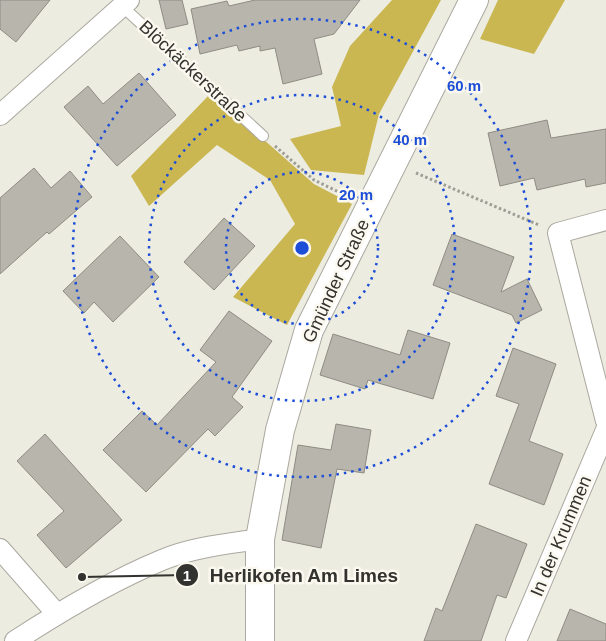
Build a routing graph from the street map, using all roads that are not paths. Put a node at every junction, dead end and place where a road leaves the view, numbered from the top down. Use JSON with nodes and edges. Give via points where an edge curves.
{"nodes":[{"id":1,"x":474,"y":0,"type":"edge"},
{"id":2,"x":126,"y":3,"type":"edge"},
{"id":3,"x":0,"y":115,"type":"edge"},
{"id":4,"x":263,"y":136,"type":"road end"},
{"id":5,"x":606,"y":220,"type":"edge"},
{"id":6,"x":606,"y":421,"type":"edge"},
{"id":7,"x":606,"y":430,"type":"edge"},
{"id":8,"x":260,"y":539,"type":"junction"},
{"id":9,"x":0,"y":549,"type":"edge"},
{"id":10,"x":57,"y":614,"type":"junction"},
{"id":11,"x":14,"y":641,"type":"edge"},
{"id":12,"x":260,"y":641,"type":"edge"},
{"id":13,"x":516,"y":641,"type":"edge"}],
"edges":[{"from":1,"to":8,"type":"main road","name":"Gmünder Straße","via":[[309,330],[280,430]]},
{"from":2,"to":3,"type":"street","name":"Blöckäckerstraße"},
{"from":2,"to":4,"type":"lane","name":"Blöckäckerstraße"},
{"from":5,"to":6,"type":"street","via":[[558,233]]},
{"from":7,"to":13,"type":"street","name":"In der Krummen"},
{"from":8,"to":10,"type":"street","via":[[207,547],[163,559]]},
{"from":8,"to":12,"type":"main road","name":"Gmünder Straße"},
{"from":9,"to":10,"type":"street"},
{"from":10,"to":11,"type":"street"}]}
